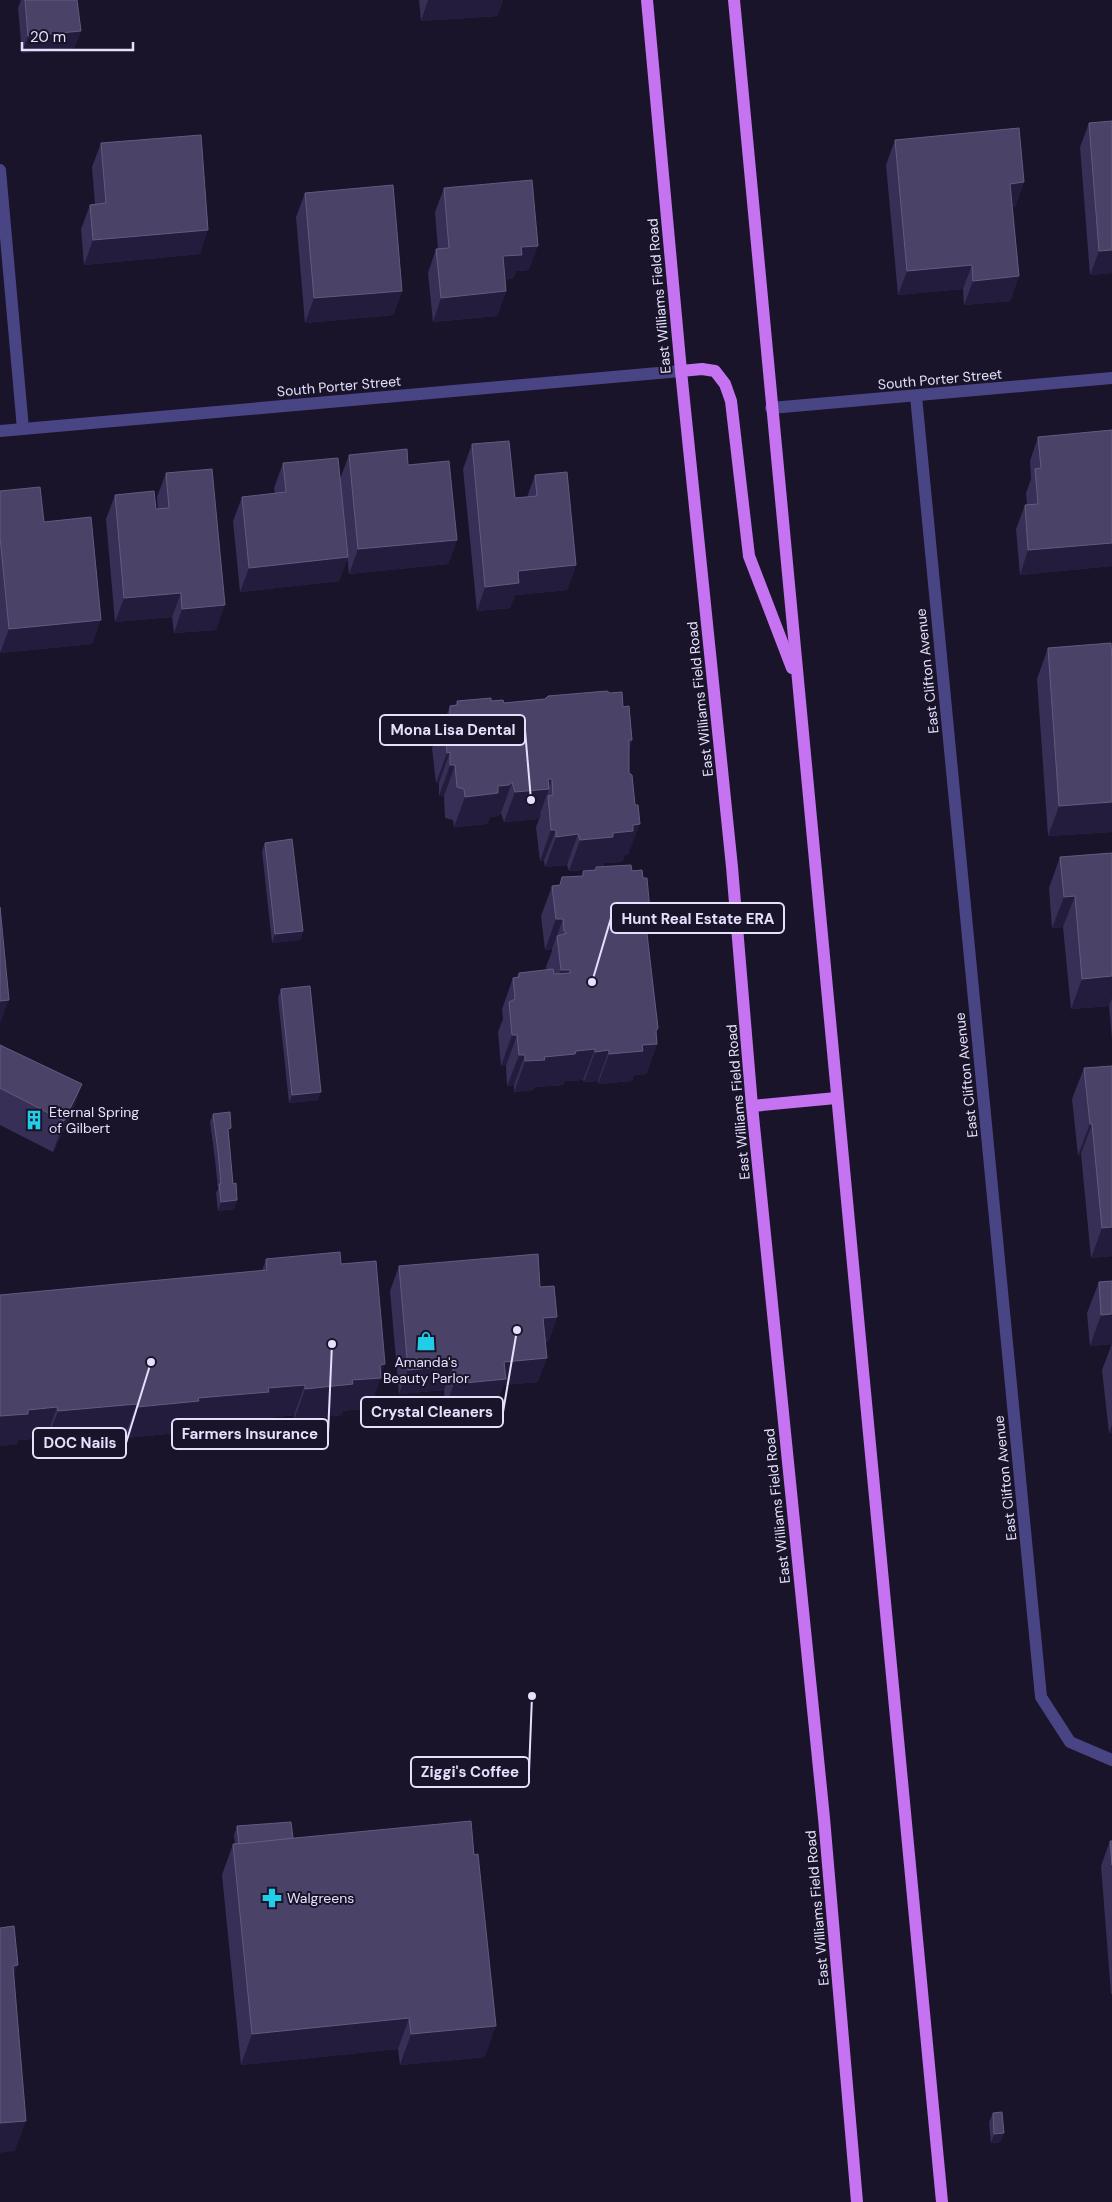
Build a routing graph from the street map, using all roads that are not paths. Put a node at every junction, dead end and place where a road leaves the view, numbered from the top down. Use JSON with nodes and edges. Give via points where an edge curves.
{"nodes":[{"id":1,"x":647,"y":0,"type":"edge"},
{"id":2,"x":734,"y":0,"type":"edge"},
{"id":3,"x":0,"y":170,"type":"edge"},
{"id":4,"x":681,"y":371,"type":"junction"},
{"id":5,"x":1112,"y":378,"type":"edge"},
{"id":6,"x":916,"y":396,"type":"junction"},
{"id":7,"x":771,"y":408,"type":"junction"},
{"id":8,"x":23,"y":429,"type":"junction"},
{"id":9,"x":0,"y":431,"type":"edge"},
{"id":10,"x":798,"y":682,"type":"junction"},
{"id":11,"x":836,"y":1098,"type":"junction"},
{"id":12,"x":752,"y":1106,"type":"junction"},
{"id":13,"x":1112,"y":1760,"type":"edge"},
{"id":14,"x":857,"y":2202,"type":"edge"},
{"id":15,"x":942,"y":2202,"type":"edge"}],
"edges":[{"from":1,"to":4,"type":"main road","name":"East Williams Field Road"},
{"from":2,"to":7,"type":"main road"},
{"from":3,"to":8,"type":"street"},
{"from":4,"to":8,"type":"street","name":"South Porter Street"},
{"from":4,"to":10,"type":"main road","via":[[715,371],[725,384],[731,401],[748,556]]},
{"from":4,"to":12,"type":"main road","name":"East Williams Field Road","via":[[732,867]]},
{"from":5,"to":6,"type":"street","name":"South Porter Street"},
{"from":6,"to":7,"type":"street","name":"South Porter Street"},
{"from":6,"to":13,"type":"street","name":"East Clifton Avenue","via":[[1041,1697],[1070,1742]]},
{"from":7,"to":10,"type":"main road"},
{"from":8,"to":9,"type":"street","name":"South Porter Street"},
{"from":10,"to":11,"type":"main road"},
{"from":11,"to":12,"type":"main road"},
{"from":11,"to":15,"type":"main road"},
{"from":12,"to":14,"type":"main road","name":"East Williams Field Road","via":[[824,1818]]}]}
